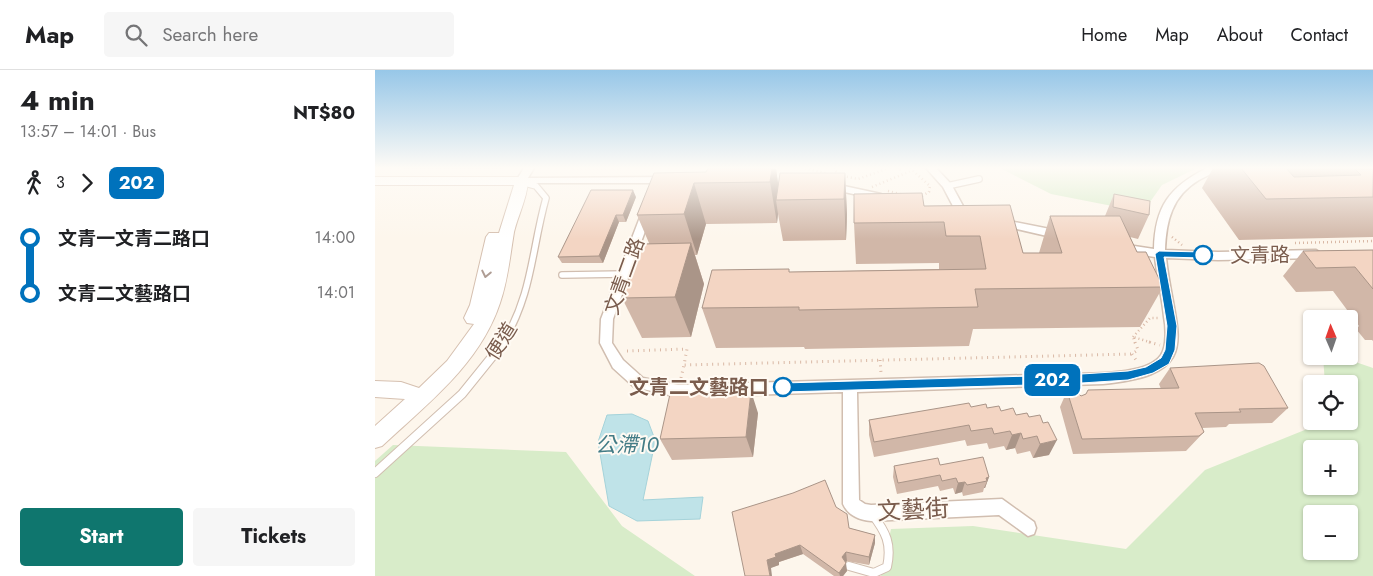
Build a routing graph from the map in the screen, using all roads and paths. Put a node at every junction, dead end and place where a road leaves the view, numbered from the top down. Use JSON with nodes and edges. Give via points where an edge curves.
{"nodes":[{"id":1,"x":522,"y":192,"type":"edge"},
{"id":2,"x":541,"y":192,"type":"edge"},
{"id":3,"x":656,"y":192,"type":"edge"},
{"id":4,"x":864,"y":192,"type":"edge"},
{"id":5,"x":883,"y":192,"type":"edge"},
{"id":6,"x":929,"y":192,"type":"edge"},
{"id":7,"x":950,"y":192,"type":"edge"},
{"id":8,"x":1176,"y":192,"type":"edge"},
{"id":9,"x":899,"y":198,"type":"joint"},
{"id":10,"x":916,"y":198,"type":"edge"},
{"id":11,"x":956,"y":213,"type":"edge"},
{"id":12,"x":987,"y":220,"type":"edge"},
{"id":13,"x":1171,"y":234,"type":"dead end"},
{"id":14,"x":1072,"y":237,"type":"edge"},
{"id":15,"x":1373,"y":241,"type":"edge"},
{"id":16,"x":1286,"y":243,"type":"dead end"},
{"id":17,"x":1106,"y":244,"type":"edge"},
{"id":18,"x":1183,"y":245,"type":"dead end"},
{"id":19,"x":1324,"y":253,"type":"edge"},
{"id":20,"x":1159,"y":254,"type":"junction"},
{"id":21,"x":624,"y":274,"type":"junction"},
{"id":22,"x":562,"y":275,"type":"dead end"},
{"id":23,"x":1161,"y":318,"type":"dead end"},
{"id":24,"x":1133,"y":338,"type":"junction"},
{"id":25,"x":1162,"y":345,"type":"dead end"},
{"id":26,"x":627,"y":351,"type":"dead end"},
{"id":27,"x":1132,"y":354,"type":"junction"},
{"id":28,"x":881,"y":360,"type":"junction"},
{"id":29,"x":1138,"y":364,"type":"dead end"},
{"id":30,"x":684,"y":365,"type":"junction"},
{"id":31,"x":881,"y":373,"type":"dead end"},
{"id":32,"x":681,"y":378,"type":"dead end"},
{"id":33,"x":849,"y":386,"type":"junction"},
{"id":34,"x":375,"y":389,"type":"edge"},
{"id":35,"x":375,"y":395,"type":"edge"},
{"id":36,"x":410,"y":399,"type":"junction"},
{"id":37,"x":375,"y":428,"type":"edge"},
{"id":38,"x":375,"y":439,"type":"edge"},
{"id":39,"x":375,"y":473,"type":"edge"},
{"id":40,"x":871,"y":513,"type":"junction"},
{"id":41,"x":1028,"y":528,"type":"dead end"},
{"id":42,"x":849,"y":566,"type":"dead end"}],
"edges":[{"from":1,"to":36,"type":"street","via":[[510,217],[493,299],[484,322],[455,364]]},
{"from":2,"to":39,"type":"lane","name":"便道","via":[[546,198],[528,284],[522,306],[509,332],[491,361],[462,393]]},
{"from":3,"to":21,"type":"street","name":"文青二路"},
{"from":4,"to":9,"type":"street"},
{"from":5,"to":9,"type":"path"},
{"from":6,"to":10,"type":"path"},
{"from":7,"to":11,"type":"street","via":[[958,206]]},
{"from":8,"to":20,"type":"street","via":[[1162,217]]},
{"from":12,"to":14,"type":"street"},
{"from":13,"to":18,"type":"path"},
{"from":15,"to":16,"type":"path"},
{"from":17,"to":20,"type":"street","name":"文青路"},
{"from":19,"to":20,"type":"street","name":"文青路","via":[[1245,256]]},
{"from":20,"to":33,"type":"street","name":"文青二路","via":[[1172,326],[1170,350],[1165,361],[1149,370],[1128,376],[1067,383]]},
{"from":21,"to":22,"type":"lane"},
{"from":21,"to":33,"type":"street","name":"文青二路","via":[[607,319],[606,343],[618,364],[639,383],[678,390]]},
{"from":23,"to":24,"type":"path","via":[[1150,318]]},
{"from":24,"to":25,"type":"path"},
{"from":24,"to":27,"type":"path","via":[[1138,350]]},
{"from":26,"to":30,"type":"path","via":[[687,349]]},
{"from":27,"to":28,"type":"path"},
{"from":27,"to":29,"type":"path"},
{"from":28,"to":30,"type":"path"},
{"from":28,"to":31,"type":"path"},
{"from":30,"to":32,"type":"path"},
{"from":33,"to":40,"type":"street","name":"文藝街","via":[[851,504],[862,512]]},
{"from":34,"to":36,"type":"street","via":[[401,390]]},
{"from":35,"to":36,"type":"street"},
{"from":36,"to":37,"type":"street"},
{"from":36,"to":38,"type":"street"},
{"from":40,"to":41,"type":"street","name":"文藝街","via":[[1002,507]]},
{"from":40,"to":42,"type":"lane","via":[[886,533],[892,548],[887,567],[874,573]]}]}
